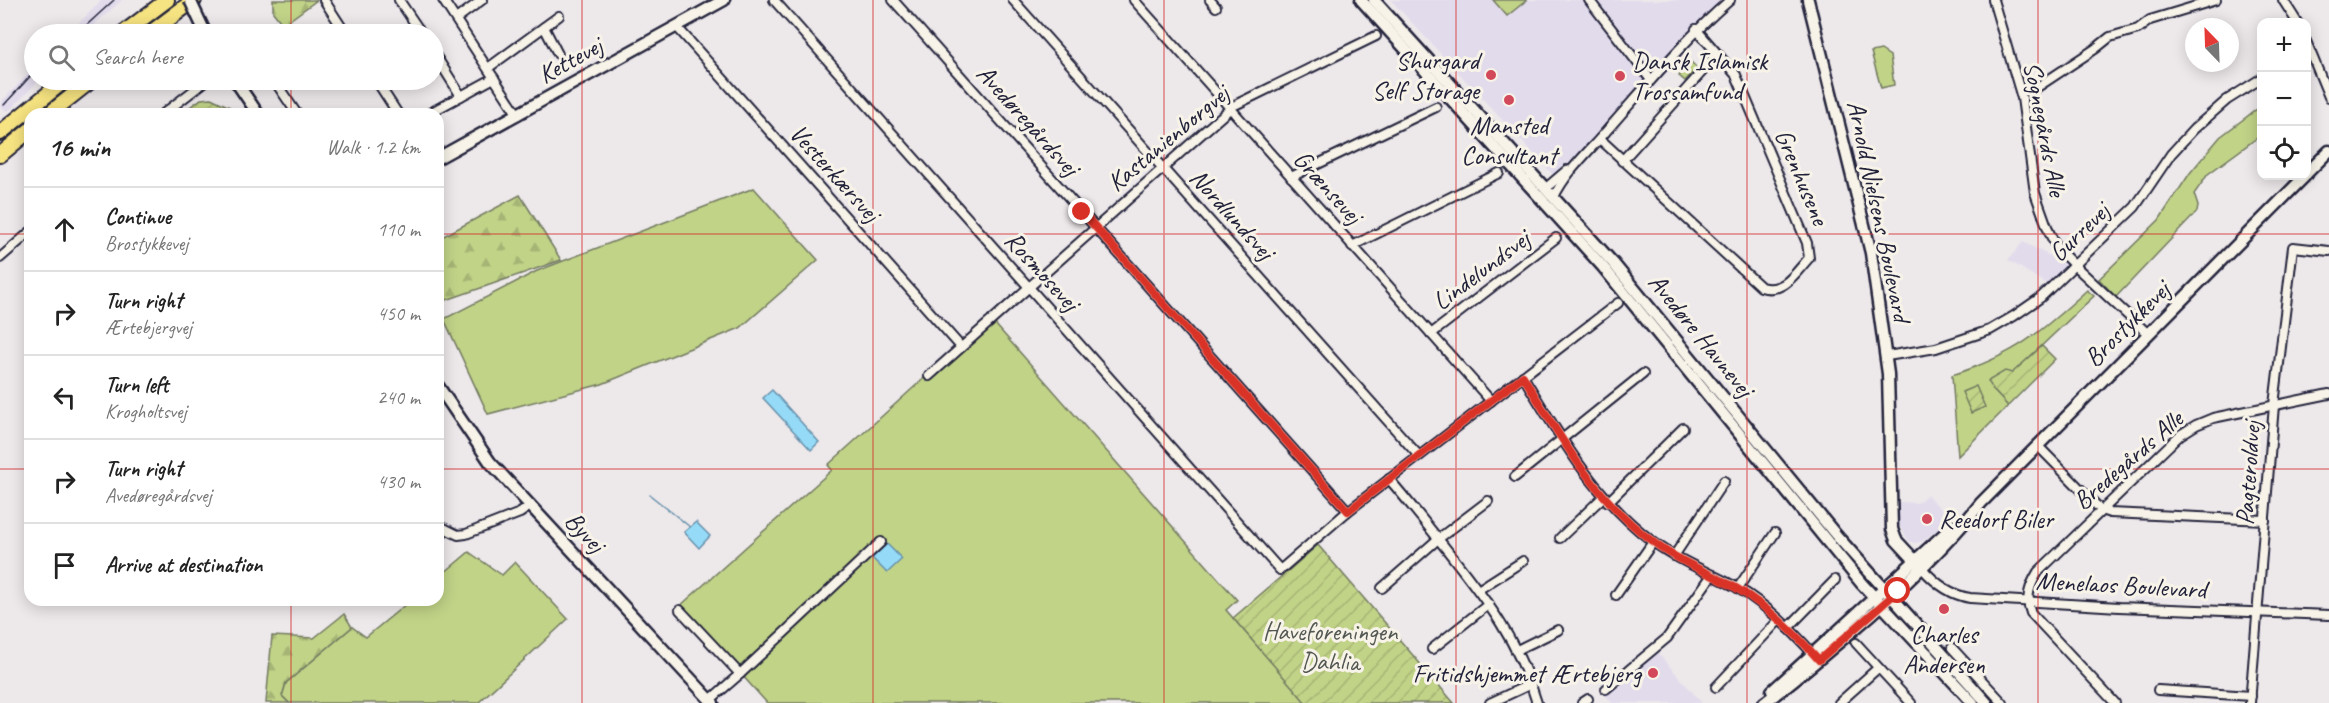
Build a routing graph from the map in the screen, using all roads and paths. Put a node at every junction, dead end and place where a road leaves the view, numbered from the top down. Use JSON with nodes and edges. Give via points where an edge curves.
{"nodes":[{"id":1,"x":166,"y":0,"type":"edge"},
{"id":2,"x":192,"y":0,"type":"edge"},
{"id":3,"x":324,"y":0,"type":"edge"},
{"id":4,"x":399,"y":0,"type":"edge"},
{"id":5,"x":443,"y":0,"type":"edge"},
{"id":6,"x":482,"y":0,"type":"edge"},
{"id":7,"x":724,"y":0,"type":"edge"},
{"id":8,"x":774,"y":0,"type":"edge"},
{"id":9,"x":893,"y":0,"type":"edge"},
{"id":10,"x":1013,"y":0,"type":"edge"},
{"id":11,"x":1134,"y":0,"type":"edge"},
{"id":12,"x":1210,"y":0,"type":"edge"},
{"id":13,"x":1361,"y":0,"type":"edge"},
{"id":14,"x":1374,"y":0,"type":"edge"},
{"id":15,"x":1589,"y":0,"type":"edge"},
{"id":16,"x":1730,"y":0,"type":"edge"},
{"id":17,"x":1808,"y":0,"type":"edge"},
{"id":18,"x":1993,"y":0,"type":"edge"},
{"id":19,"x":2216,"y":0,"type":"edge"},
{"id":20,"x":2283,"y":0,"type":"edge"},
{"id":21,"x":1216,"y":7,"type":"dead end"},
{"id":22,"x":559,"y":16,"type":"dead end"},
{"id":23,"x":2294,"y":18,"type":"edge"},
{"id":24,"x":456,"y":19,"type":"junction"},
{"id":25,"x":135,"y":24,"type":"edge"},
{"id":26,"x":162,"y":24,"type":"edge"},
{"id":27,"x":202,"y":24,"type":"edge"},
{"id":28,"x":340,"y":24,"type":"edge"},
{"id":29,"x":415,"y":24,"type":"edge"},
{"id":30,"x":544,"y":27,"type":"junction"},
{"id":31,"x":677,"y":27,"type":"junction"},
{"id":32,"x":1696,"y":29,"type":"junction"},
{"id":33,"x":1376,"y":36,"type":"dead end"},
{"id":34,"x":558,"y":54,"type":"dead end"},
{"id":35,"x":1718,"y":54,"type":"junction"},
{"id":36,"x":2311,"y":59,"type":"edge"},
{"id":37,"x":488,"y":68,"type":"junction"},
{"id":38,"x":444,"y":69,"type":"edge"},
{"id":39,"x":494,"y":78,"type":"junction"},
{"id":40,"x":1651,"y":80,"type":"junction"},
{"id":41,"x":2257,"y":81,"type":"edge"},
{"id":42,"x":53,"y":90,"type":"edge"},
{"id":43,"x":79,"y":90,"type":"edge"},
{"id":44,"x":194,"y":90,"type":"edge"},
{"id":45,"x":242,"y":90,"type":"edge"},
{"id":46,"x":281,"y":90,"type":"edge"},
{"id":47,"x":382,"y":90,"type":"edge"},
{"id":48,"x":2030,"y":92,"type":"dead end"},
{"id":49,"x":461,"y":96,"type":"junction"},
{"id":50,"x":2329,"y":98,"type":"edge"},
{"id":51,"x":1436,"y":107,"type":"dead end"},
{"id":52,"x":31,"y":108,"type":"edge"},
{"id":53,"x":57,"y":108,"type":"edge"},
{"id":54,"x":172,"y":108,"type":"edge"},
{"id":55,"x":254,"y":108,"type":"edge"},
{"id":56,"x":293,"y":108,"type":"edge"},
{"id":57,"x":394,"y":108,"type":"edge"},
{"id":58,"x":439,"y":108,"type":"edge"},
{"id":59,"x":1230,"y":108,"type":"junction"},
{"id":60,"x":24,"y":113,"type":"edge"},
{"id":61,"x":518,"y":115,"type":"junction"},
{"id":62,"x":0,"y":133,"type":"edge"},
{"id":63,"x":24,"y":135,"type":"edge"},
{"id":64,"x":1600,"y":139,"type":"junction"},
{"id":65,"x":2329,"y":151,"type":"edge"},
{"id":66,"x":0,"y":155,"type":"edge"},
{"id":67,"x":444,"y":155,"type":"edge"},
{"id":68,"x":1580,"y":160,"type":"junction"},
{"id":69,"x":1622,"y":161,"type":"junction"},
{"id":70,"x":1163,"y":168,"type":"junction"},
{"id":71,"x":2311,"y":170,"type":"edge"},
{"id":72,"x":1499,"y":173,"type":"dead end"},
{"id":73,"x":1291,"y":177,"type":"junction"},
{"id":74,"x":2301,"y":180,"type":"edge"},
{"id":75,"x":1546,"y":188,"type":"junction"},
{"id":76,"x":1554,"y":197,"type":"junction"},
{"id":77,"x":1096,"y":228,"type":"junction"},
{"id":78,"x":24,"y":237,"type":"edge"},
{"id":79,"x":1556,"y":238,"type":"dead end"},
{"id":80,"x":1352,"y":246,"type":"junction"},
{"id":81,"x":2329,"y":251,"type":"edge"},
{"id":82,"x":0,"y":258,"type":"edge"},
{"id":83,"x":2075,"y":266,"type":"junction"},
{"id":84,"x":1029,"y":288,"type":"junction"},
{"id":85,"x":1618,"y":303,"type":"dead end"},
{"id":86,"x":1431,"y":334,"type":"junction"},
{"id":87,"x":2148,"y":334,"type":"junction"},
{"id":88,"x":961,"y":347,"type":"junction"},
{"id":89,"x":1887,"y":356,"type":"junction"},
{"id":90,"x":1643,"y":374,"type":"dead end"},
{"id":91,"x":929,"y":376,"type":"dead end"},
{"id":92,"x":1523,"y":376,"type":"junction"},
{"id":93,"x":2329,"y":394,"type":"edge"},
{"id":94,"x":444,"y":395,"type":"edge"},
{"id":95,"x":1491,"y":401,"type":"junction"},
{"id":96,"x":2274,"y":405,"type":"junction"},
{"id":97,"x":1683,"y":428,"type":"dead end"},
{"id":98,"x":1562,"y":439,"type":"junction"},
{"id":99,"x":2038,"y":446,"type":"junction"},
{"id":100,"x":1419,"y":456,"type":"junction"},
{"id":101,"x":1515,"y":477,"type":"dead end"},
{"id":102,"x":1389,"y":479,"type":"junction"},
{"id":103,"x":1724,"y":481,"type":"dead end"},
{"id":104,"x":1605,"y":500,"type":"junction"},
{"id":105,"x":1488,"y":501,"type":"dead end"},
{"id":106,"x":530,"y":506,"type":"junction"},
{"id":107,"x":2101,"y":510,"type":"junction"},
{"id":108,"x":1348,"y":511,"type":"junction"},
{"id":109,"x":2265,"y":520,"type":"junction"},
{"id":110,"x":444,"y":528,"type":"edge"},
{"id":111,"x":1775,"y":533,"type":"dead end"},
{"id":112,"x":1560,"y":538,"type":"dead end"},
{"id":113,"x":1438,"y":539,"type":"junction"},
{"id":114,"x":881,"y":542,"type":"dead end"},
{"id":115,"x":1653,"y":542,"type":"junction"},
{"id":116,"x":1674,"y":556,"type":"junction"},
{"id":117,"x":1523,"y":561,"type":"dead end"},
{"id":118,"x":1918,"y":565,"type":"junction"},
{"id":119,"x":1712,"y":575,"type":"junction"},
{"id":120,"x":1835,"y":580,"type":"dead end"},
{"id":121,"x":1382,"y":588,"type":"dead end"},
{"id":122,"x":1737,"y":588,"type":"junction"},
{"id":123,"x":1478,"y":590,"type":"junction"},
{"id":124,"x":1888,"y":592,"type":"junction"},
{"id":125,"x":1616,"y":595,"type":"dead end"},
{"id":126,"x":1878,"y":601,"type":"junction"},
{"id":127,"x":2028,"y":602,"type":"junction"},
{"id":128,"x":1489,"y":604,"type":"junction"},
{"id":129,"x":680,"y":610,"type":"dead end"},
{"id":130,"x":2257,"y":613,"type":"junction"},
{"id":131,"x":2329,"y":615,"type":"edge"},
{"id":132,"x":1779,"y":620,"type":"junction"},
{"id":133,"x":1788,"y":628,"type":"junction"},
{"id":134,"x":1558,"y":630,"type":"dead end"},
{"id":135,"x":1856,"y":644,"type":"dead end"},
{"id":136,"x":1952,"y":648,"type":"dead end"},
{"id":137,"x":1432,"y":649,"type":"dead end"},
{"id":138,"x":1517,"y":650,"type":"junction"},
{"id":139,"x":1816,"y":656,"type":"junction"},
{"id":140,"x":1878,"y":668,"type":"junction"},
{"id":141,"x":740,"y":674,"type":"junction"},
{"id":142,"x":1531,"y":684,"type":"junction"},
{"id":143,"x":1716,"y":687,"type":"dead end"},
{"id":144,"x":1606,"y":689,"type":"dead end"},
{"id":145,"x":2158,"y":690,"type":"dead end"},
{"id":146,"x":2250,"y":699,"type":"edge"},
{"id":147,"x":712,"y":702,"type":"edge"},
{"id":148,"x":1490,"y":703,"type":"edge"},
{"id":149,"x":1537,"y":703,"type":"edge"},
{"id":150,"x":1762,"y":703,"type":"edge"},
{"id":151,"x":1839,"y":703,"type":"edge"},
{"id":152,"x":1911,"y":703,"type":"edge"},
{"id":153,"x":1973,"y":703,"type":"edge"},
{"id":154,"x":1987,"y":703,"type":"edge"},
{"id":155,"x":2003,"y":703,"type":"edge"},
{"id":156,"x":2115,"y":703,"type":"edge"}],
"edges":[{"from":1,"to":25,"type":"highway"},
{"from":2,"to":26,"type":"highway"},
{"from":2,"to":27,"type":"street","bridge":true},
{"from":3,"to":28,"type":"street"},
{"from":4,"to":29,"type":"street"},
{"from":5,"to":24,"type":"street"},
{"from":6,"to":24,"type":"street"},
{"from":7,"to":31,"type":"street","name":"Kettevej"},
{"from":8,"to":84,"type":"street","name":"Rosmosevej"},
{"from":9,"to":77,"type":"street","name":"Avedøregårdsvej"},
{"from":10,"to":70,"type":"street","name":"Nordlundsvej"},
{"from":11,"to":59,"type":"street","name":"Grænsevej"},
{"from":12,"to":21,"type":"street"},
{"from":13,"to":126,"type":"street","name":"Avedøre Havnevej","via":[[1603,267]]},
{"from":14,"to":75,"type":"street","name":"Avedøre Havnevej"},
{"from":15,"to":40,"type":"street"},
{"from":16,"to":32,"type":"street"},
{"from":17,"to":89,"type":"street","name":"Arnold Nielsens Boulevard","via":[[1871,254]]},
{"from":18,"to":83,"type":"street","name":"Sognegårds Alle","via":[[2022,98],[2040,213],[2057,248]]},
{"from":19,"to":48,"type":"street","via":[[2110,37]]},
{"from":20,"to":23,"type":"street"},
{"from":22,"to":30,"type":"street"},
{"from":24,"to":37,"type":"street"},
{"from":30,"to":34,"type":"street"},
{"from":30,"to":37,"type":"street"},
{"from":31,"to":61,"type":"street","name":"Kettevej"},
{"from":31,"to":88,"type":"street","name":"Vesterkærsvej"},
{"from":32,"to":35,"type":"street","name":"Grenhusene"},
{"from":32,"to":40,"type":"street"},
{"from":33,"to":59,"type":"street","name":"Kastanienborgvej"},
{"from":35,"to":69,"type":"street"},
{"from":35,"to":69,"type":"street","name":"Grenhusene","via":[[1738,78],[1807,243],[1809,258],[1783,286],[1761,287]]},
{"from":36,"to":50,"type":"street"},
{"from":37,"to":39,"type":"street"},
{"from":38,"to":49,"type":"street"},
{"from":39,"to":49,"type":"street"},
{"from":39,"to":61,"type":"street"},
{"from":40,"to":64,"type":"street"},
{"from":41,"to":83,"type":"street","name":"Gurrevej","via":[[2227,100],[2186,137],[2135,207]]},
{"from":42,"to":52,"type":"highway"},
{"from":43,"to":53,"type":"highway"},
{"from":44,"to":54,"type":"street"},
{"from":45,"to":55,"type":"street"},
{"from":46,"to":56,"type":"street"},
{"from":47,"to":57,"type":"street"},
{"from":49,"to":58,"type":"street"},
{"from":51,"to":73,"type":"street"},
{"from":59,"to":70,"type":"street","name":"Kastanienborgvej"},
{"from":59,"to":73,"type":"street","name":"Grænsevej"},
{"from":60,"to":62,"type":"highway"},
{"from":61,"to":67,"type":"street","name":"Kettevej"},
{"from":63,"to":66,"type":"highway"},
{"from":64,"to":68,"type":"street"},
{"from":64,"to":69,"type":"street","name":"Grenhusene"},
{"from":65,"to":71,"type":"street","name":"Brostykkevej"},
{"from":68,"to":75,"type":"street"},
{"from":68,"to":76,"type":"street"},
{"from":70,"to":77,"type":"street","name":"Kastanienborgvej"},
{"from":70,"to":100,"type":"street","name":"Nordlundsvej"},
{"from":72,"to":80,"type":"street"},
{"from":73,"to":80,"type":"street","name":"Grænsevej"},
{"from":74,"to":87,"type":"street","name":"Brostykkevej"},
{"from":75,"to":76,"type":"street","name":"Avedøre Havnevej"},
{"from":76,"to":124,"type":"street","name":"Avedøre Havnevej"},
{"from":77,"to":84,"type":"street","name":"Kastanienborgvej"},
{"from":77,"to":108,"type":"street","name":"Avedøregårdsvej"},
{"from":78,"to":82,"type":"street"},
{"from":79,"to":86,"type":"street","name":"Lindelundsvej"},
{"from":80,"to":86,"type":"street","name":"Grænsevej"},
{"from":81,"to":96,"type":"street","name":"Pagteroldvej","via":[[2293,247]]},
{"from":83,"to":87,"type":"street","name":"Sognegårds Alle"},
{"from":83,"to":89,"type":"street","name":"Gurrevej","via":[[2040,298],[1990,330],[1936,348]]},
{"from":84,"to":88,"type":"street","name":"Kastanienborgvej"},
{"from":84,"to":108,"type":"street","name":"Rosmosevej","via":[[1280,570]]},
{"from":85,"to":92,"type":"street"},
{"from":86,"to":95,"type":"street","name":"Grænsevej"},
{"from":87,"to":99,"type":"street","name":"Brostykkevej"},
{"from":88,"to":91,"type":"street","name":"Kastanienborgvej"},
{"from":89,"to":118,"type":"street","name":"Arnold Nielsens Boulevard","via":[[1890,519],[1896,540]]},
{"from":90,"to":98,"type":"street"},
{"from":92,"to":95,"type":"street"},
{"from":92,"to":98,"type":"street"},
{"from":93,"to":96,"type":"street","name":"Bredegårds Alle"},
{"from":94,"to":106,"type":"street","name":"Byvej","via":[[490,462]]},
{"from":95,"to":100,"type":"street"},
{"from":96,"to":107,"type":"street","name":"Bredegårds Alle","via":[[2196,425],[2180,435]]},
{"from":96,"to":109,"type":"street","name":"Pagteroldvej"},
{"from":97,"to":104,"type":"street"},
{"from":98,"to":101,"type":"street"},
{"from":98,"to":104,"type":"street"},
{"from":99,"to":107,"type":"street"},
{"from":99,"to":118,"type":"street","name":"Brostykkevej"},
{"from":100,"to":102,"type":"street"},
{"from":102,"to":108,"type":"street"},
{"from":102,"to":113,"type":"street"},
{"from":103,"to":116,"type":"street"},
{"from":104,"to":112,"type":"street"},
{"from":104,"to":115,"type":"street"},
{"from":105,"to":113,"type":"street"},
{"from":106,"to":110,"type":"street","via":[[465,534]]},
{"from":106,"to":147,"type":"street","name":"Byvej"},
{"from":107,"to":109,"type":"street"},
{"from":107,"to":127,"type":"street","name":"Bredegårds Alle","via":[[2038,572]]},
{"from":109,"to":130,"type":"street","name":"Pagteroldvej"},
{"from":111,"to":122,"type":"street"},
{"from":113,"to":121,"type":"street"},
{"from":113,"to":123,"type":"street"},
{"from":114,"to":141,"type":"street","name":"Byvej"},
{"from":115,"to":116,"type":"street"},
{"from":115,"to":125,"type":"street"},
{"from":116,"to":119,"type":"street"},
{"from":117,"to":123,"type":"street"},
{"from":118,"to":124,"type":"street","name":"Brostykkevej"},
{"from":118,"to":127,"type":"street","name":"Menelaos Boulevard","via":[[1958,596]]},
{"from":119,"to":122,"type":"street"},
{"from":119,"to":144,"type":"street","via":[[1667,638]]},
{"from":120,"to":133,"type":"street"},
{"from":122,"to":132,"type":"street"},
{"from":123,"to":128,"type":"street"},
{"from":124,"to":126,"type":"street","name":"Brostykkevej"},
{"from":124,"to":154,"type":"street","name":"Avedøre Havnevej"},
{"from":126,"to":139,"type":"street","name":"Brostykkevej"},
{"from":126,"to":153,"type":"street","name":"Avedøre Havnevej"},
{"from":127,"to":130,"type":"street","name":"Menelaos Boulevard"},
{"from":127,"to":156,"type":"street","via":[[2031,613]]},
{"from":128,"to":137,"type":"street"},
{"from":128,"to":138,"type":"street"},
{"from":129,"to":141,"type":"street"},
{"from":130,"to":131,"type":"street","name":"Menelaos Boulevard"},
{"from":130,"to":146,"type":"street","name":"Pagteroldvej"},
{"from":132,"to":133,"type":"street"},
{"from":132,"to":143,"type":"street"},
{"from":133,"to":139,"type":"street"},
{"from":134,"to":138,"type":"street"},
{"from":135,"to":140,"type":"street"},
{"from":136,"to":155,"type":"street"},
{"from":138,"to":142,"type":"street"},
{"from":139,"to":150,"type":"street","name":"Brostykkevej"},
{"from":140,"to":151,"type":"street"},
{"from":140,"to":152,"type":"street"},
{"from":141,"to":147,"type":"street","name":"Byvej"},
{"from":142,"to":148,"type":"street"},
{"from":142,"to":149,"type":"street"},
{"from":145,"to":146,"type":"street"}]}
